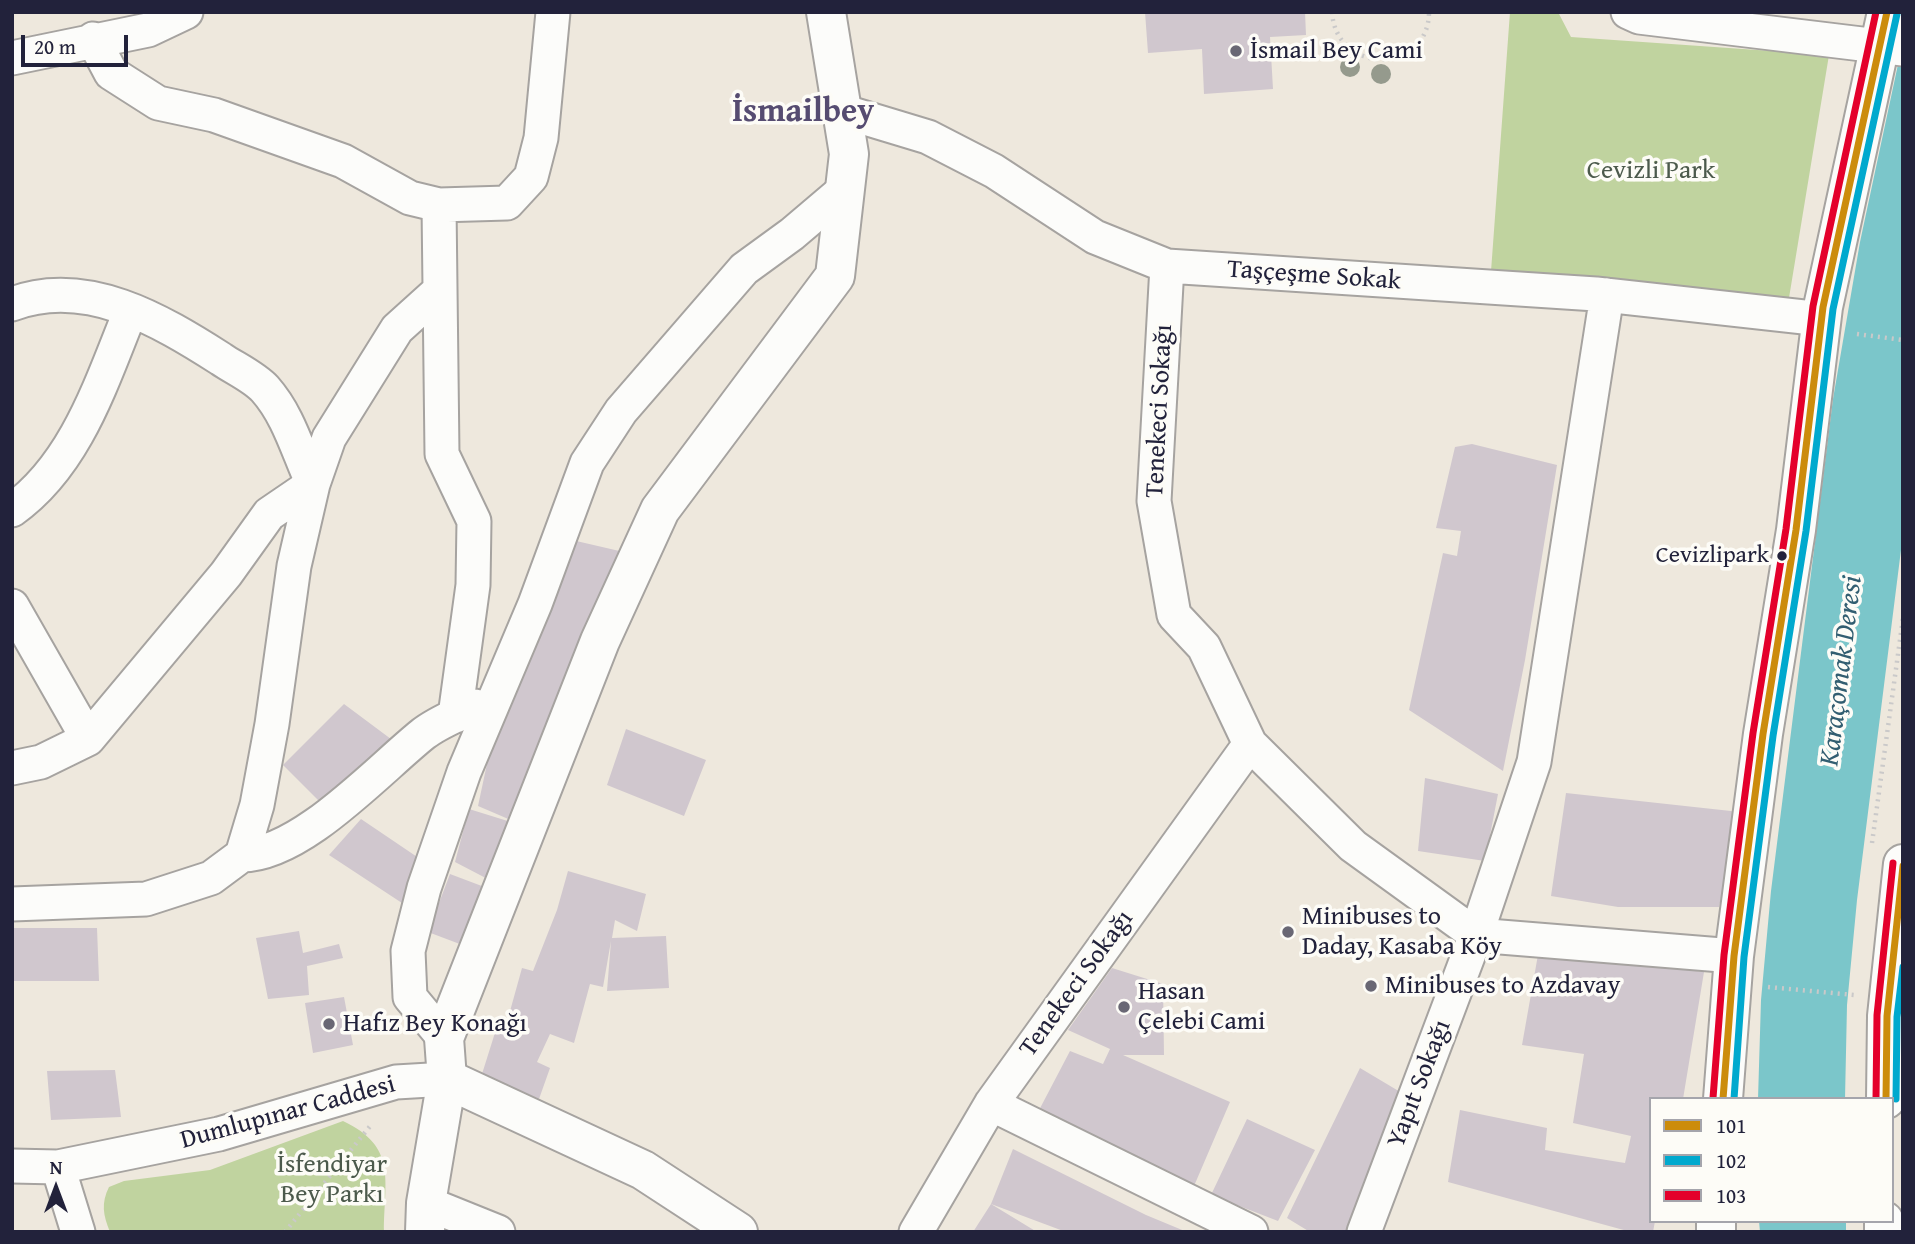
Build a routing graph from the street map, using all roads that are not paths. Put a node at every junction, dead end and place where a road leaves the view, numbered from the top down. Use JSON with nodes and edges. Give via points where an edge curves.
{"nodes":[{"id":1,"x":553,"y":12,"type":"edge"},
{"id":2,"x":826,"y":12,"type":"edge"},
{"id":3,"x":1628,"y":12,"type":"edge"},
{"id":4,"x":179,"y":14,"type":"edge"},
{"id":5,"x":1890,"y":35,"type":"edge"},
{"id":6,"x":93,"y":39,"type":"junction"},
{"id":7,"x":12,"y":58,"type":"edge"},
{"id":8,"x":842,"y":111,"type":"junction"},
{"id":9,"x":845,"y":188,"type":"junction"},
{"id":10,"x":439,"y":205,"type":"junction"},
{"id":11,"x":1167,"y":265,"type":"junction"},
{"id":12,"x":438,"y":292,"type":"junction"},
{"id":13,"x":1607,"y":295,"type":"junction"},
{"id":14,"x":12,"y":304,"type":"edge"},
{"id":15,"x":131,"y":310,"type":"junction"},
{"id":16,"x":1834,"y":326,"type":"junction"},
{"id":17,"x":313,"y":484,"type":"junction"},
{"id":18,"x":12,"y":510,"type":"edge"},
{"id":19,"x":12,"y":606,"type":"edge"},
{"id":20,"x":495,"y":695,"type":"junction"},
{"id":21,"x":454,"y":716,"type":"junction"},
{"id":22,"x":88,"y":739,"type":"junction"},
{"id":23,"x":1250,"y":744,"type":"junction"},
{"id":24,"x":12,"y":768,"type":"edge"},
{"id":25,"x":242,"y":855,"type":"junction"},
{"id":26,"x":1903,"y":864,"type":"edge"},
{"id":27,"x":12,"y":904,"type":"edge"},
{"id":28,"x":1476,"y":935,"type":"junction"},
{"id":29,"x":1734,"y":956,"type":"junction"},
{"id":30,"x":1888,"y":1002,"type":"edge"},
{"id":31,"x":444,"y":1038,"type":"junction"},
{"id":32,"x":447,"y":1079,"type":"junction"},
{"id":33,"x":1723,"y":1097,"type":"edge"},
{"id":34,"x":1885,"y":1097,"type":"edge"},
{"id":35,"x":991,"y":1104,"type":"junction"},
{"id":36,"x":12,"y":1166,"type":"edge"},
{"id":37,"x":58,"y":1167,"type":"junction"},
{"id":38,"x":425,"y":1217,"type":"edge"},
{"id":39,"x":78,"y":1232,"type":"edge"},
{"id":40,"x":498,"y":1232,"type":"edge"},
{"id":41,"x":738,"y":1232,"type":"edge"},
{"id":42,"x":916,"y":1232,"type":"edge"},
{"id":43,"x":1251,"y":1232,"type":"edge"},
{"id":44,"x":1364,"y":1232,"type":"edge"}],
"edges":[{"from":1,"to":10,"type":"street","via":[[541,138],[530,177],[507,203]]},
{"from":2,"to":8,"type":"main road"},
{"from":3,"to":5,"type":"street","via":[[1639,17]]},
{"from":4,"to":6,"type":"street","via":[[148,30]]},
{"from":5,"to":16,"type":"main road"},
{"from":6,"to":7,"type":"street"},
{"from":6,"to":10,"type":"street","via":[[111,73],[158,103],[214,115],[330,156],[410,198]]},
{"from":8,"to":9,"type":"main road","via":[[849,154]]},
{"from":8,"to":11,"type":"street","name":"Taşçeşme Sokak","via":[[928,137],[993,171],[1095,237]]},
{"from":9,"to":20,"type":"street","via":[[744,269],[621,411],[587,463],[536,604]]},
{"from":9,"to":31,"type":"main road","via":[[835,276],[660,510],[600,641]]},
{"from":10,"to":12,"type":"street"},
{"from":11,"to":13,"type":"street","name":"Taşçeşme Sokak"},
{"from":11,"to":23,"type":"street","name":"Tenekeci Sokağı","via":[[1154,501],[1174,615],[1204,647]]},
{"from":12,"to":17,"type":"street","via":[[397,329],[375,360],[329,438]]},
{"from":12,"to":21,"type":"street","via":[[442,454],[474,521],[472,585]]},
{"from":13,"to":16,"type":"street","name":"Taşçeşme Sokak"},
{"from":13,"to":28,"type":"street","name":"Yapıt Sokağı","via":[[1534,762]]},
{"from":14,"to":15,"type":"street","via":[[35,295],[90,297]]},
{"from":15,"to":17,"type":"street","via":[[182,335],[263,387],[283,413]]},
{"from":15,"to":18,"type":"street","via":[[70,446],[35,494]]},
{"from":16,"to":29,"type":"main road","via":[[1763,734]]},
{"from":17,"to":22,"type":"street","via":[[269,514],[226,574]]},
{"from":17,"to":25,"type":"street","via":[[294,566],[257,805]]},
{"from":19,"to":22,"type":"street"},
{"from":20,"to":21,"type":"street"},
{"from":20,"to":31,"type":"street","via":[[424,888],[408,951],[410,997]]},
{"from":21,"to":25,"type":"street","via":[[426,732],[295,840],[262,855]]},
{"from":22,"to":24,"type":"street","via":[[41,762]]},
{"from":23,"to":28,"type":"street","name":"Tenekeci Sokağı","via":[[1353,846]]},
{"from":23,"to":35,"type":"street","name":"Tenekeci Sokağı"},
{"from":25,"to":27,"type":"street","via":[[211,878],[146,900]]},
{"from":26,"to":30,"type":"main road"},
{"from":28,"to":29,"type":"street"},
{"from":28,"to":44,"type":"street","name":"Yapıt Sokağı"},
{"from":29,"to":33,"type":"main road"},
{"from":30,"to":34,"type":"main road"},
{"from":31,"to":32,"type":"main road"},
{"from":32,"to":37,"type":"street","name":"Dumlupınar Caddesi","via":[[396,1082],[219,1134]]},
{"from":32,"to":38,"type":"main road"},
{"from":32,"to":41,"type":"main road","name":"Dumlupınar Caddesi","via":[[643,1170]]},
{"from":35,"to":42,"type":"street","name":"Tenekeci Sokağı"},
{"from":35,"to":43,"type":"street"},
{"from":36,"to":37,"type":"street","name":"Dumlupınar Caddesi"},
{"from":37,"to":39,"type":"street"},
{"from":38,"to":40,"type":"street"}]}
